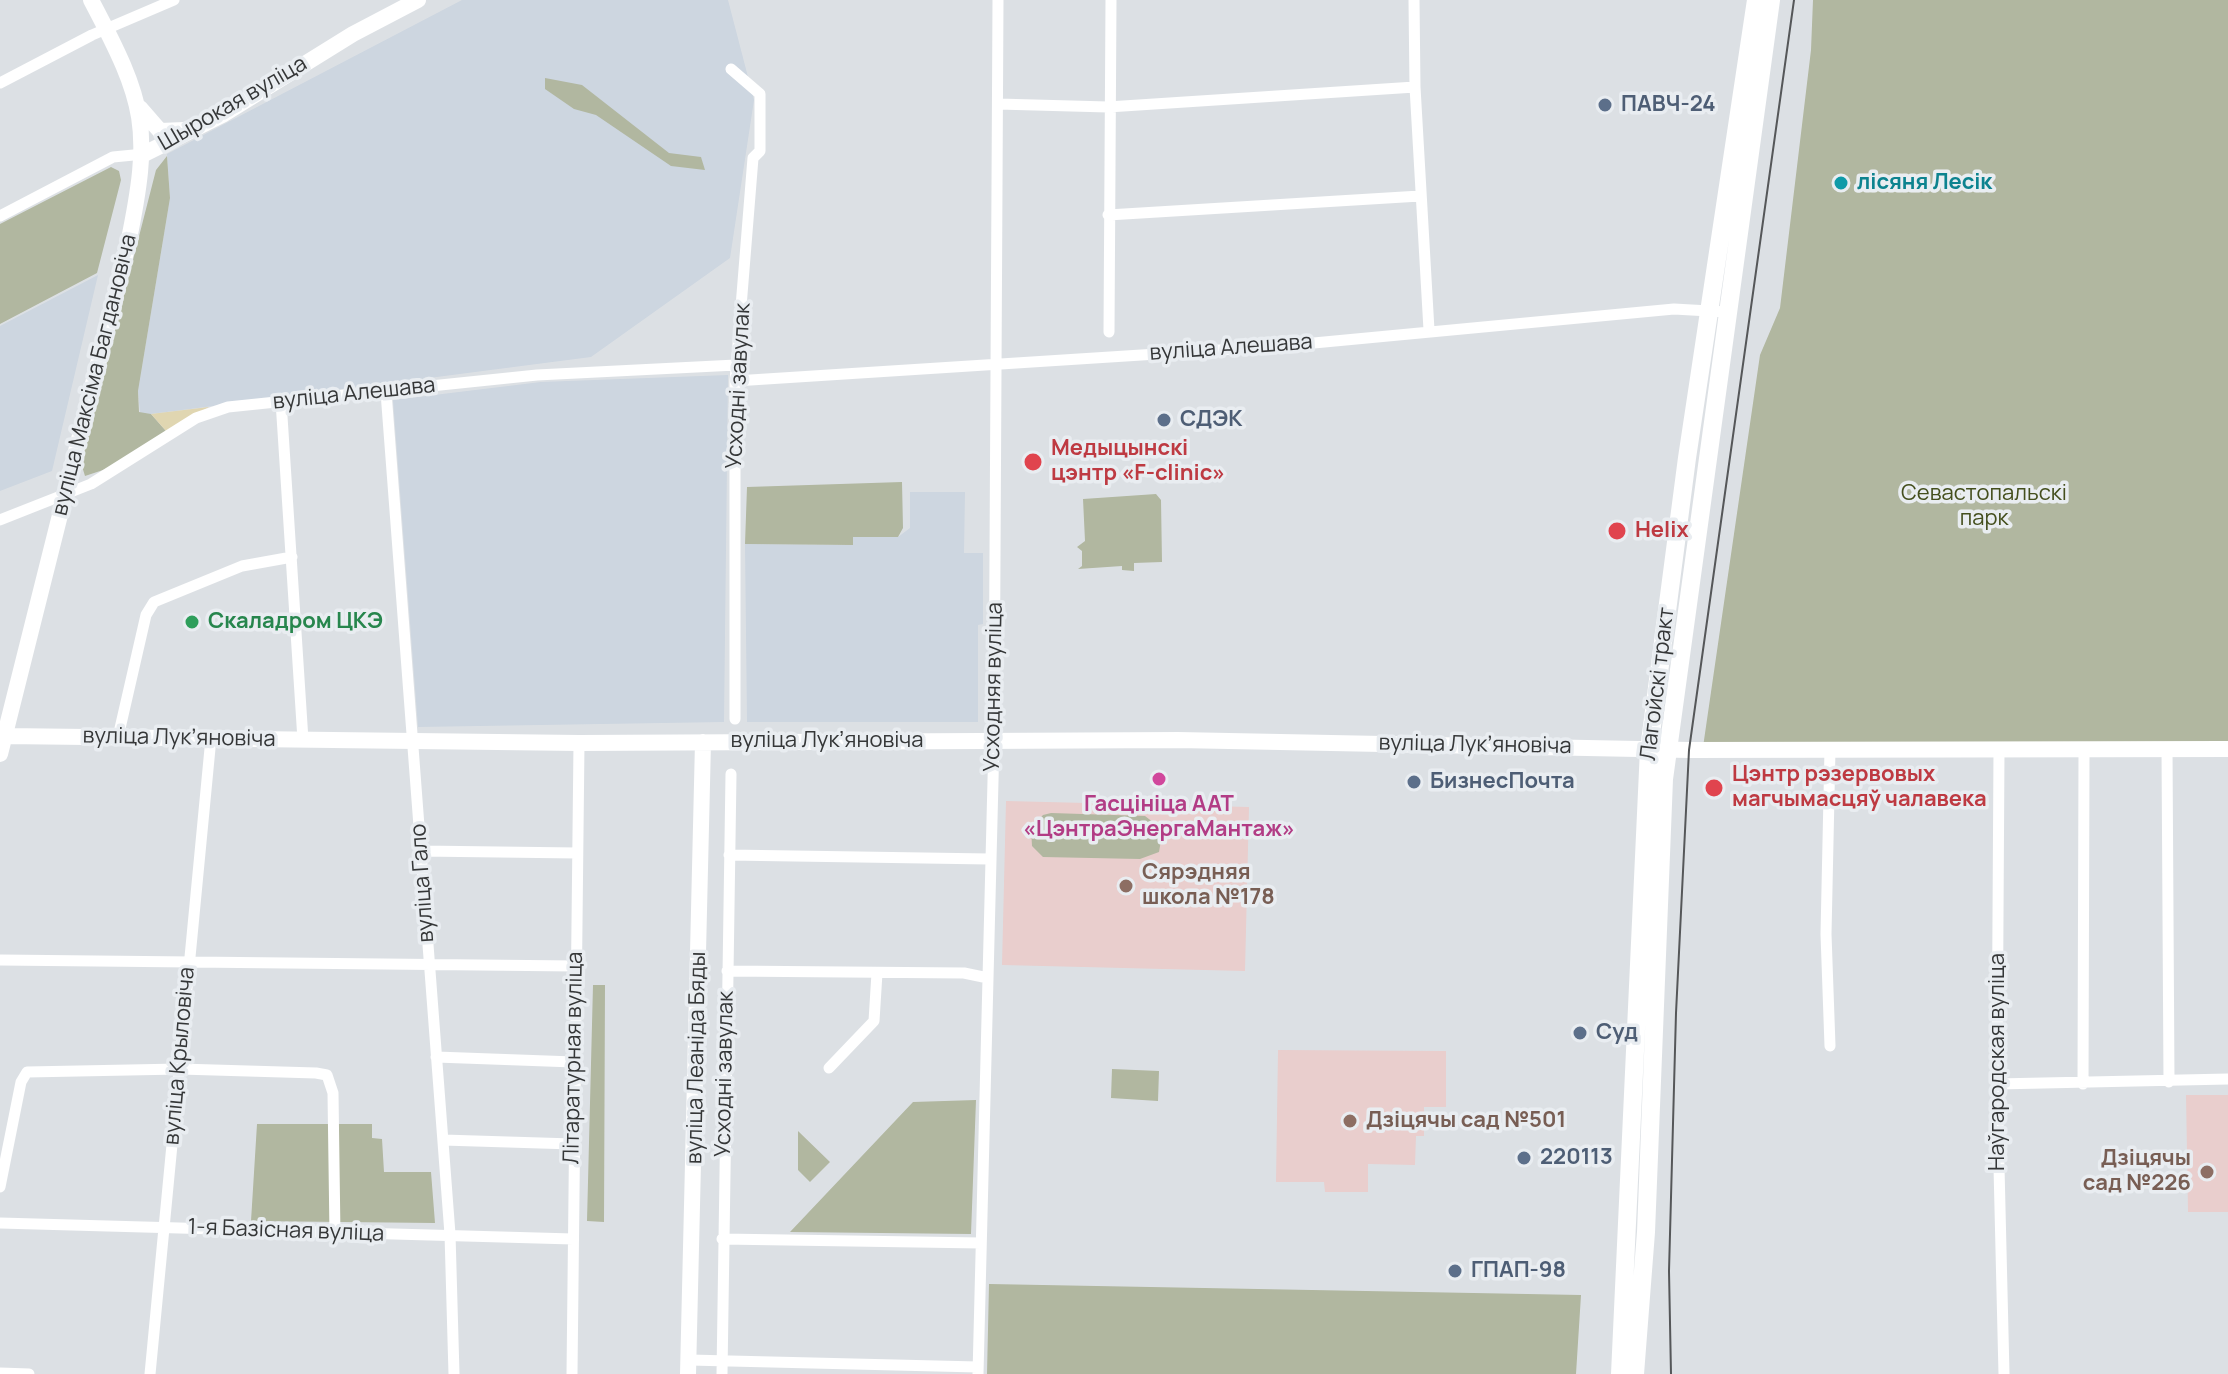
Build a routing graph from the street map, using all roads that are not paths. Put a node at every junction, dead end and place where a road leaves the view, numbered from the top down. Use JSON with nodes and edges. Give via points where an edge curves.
{"nodes":[{"id":1,"x":91,"y":0,"type":"edge"},
{"id":2,"x":174,"y":0,"type":"edge"},
{"id":3,"x":418,"y":0,"type":"edge"},
{"id":4,"x":998,"y":0,"type":"edge"},
{"id":5,"x":1111,"y":0,"type":"edge"},
{"id":6,"x":1414,"y":0,"type":"edge"},
{"id":7,"x":1756,"y":0,"type":"edge"},
{"id":8,"x":1771,"y":0,"type":"edge"},
{"id":9,"x":107,"y":30,"type":"junction"},
{"id":10,"x":731,"y":69,"type":"dead end"},
{"id":11,"x":0,"y":83,"type":"edge"},
{"id":12,"x":1415,"y":87,"type":"junction"},
{"id":13,"x":998,"y":104,"type":"junction"},
{"id":14,"x":1108,"y":107,"type":"junction"},
{"id":15,"x":140,"y":108,"type":"junction"},
{"id":16,"x":202,"y":126,"type":"junction"},
{"id":17,"x":144,"y":154,"type":"junction"},
{"id":18,"x":1420,"y":196,"type":"junction"},
{"id":19,"x":1108,"y":215,"type":"junction"},
{"id":20,"x":0,"y":216,"type":"edge"},
{"id":21,"x":1718,"y":311,"type":"junction"},
{"id":22,"x":1429,"y":330,"type":"junction"},
{"id":23,"x":1109,"y":332,"type":"dead end"},
{"id":24,"x":996,"y":362,"type":"junction"},
{"id":25,"x":736,"y":365,"type":"junction"},
{"id":26,"x":735,"y":381,"type":"junction"},
{"id":27,"x":386,"y":392,"type":"junction"},
{"id":28,"x":281,"y":401,"type":"junction"},
{"id":29,"x":65,"y":495,"type":"junction"},
{"id":30,"x":0,"y":520,"type":"edge"},
{"id":31,"x":292,"y":557,"type":"junction"},
{"id":32,"x":735,"y":719,"type":"dead end"},
{"id":33,"x":5,"y":736,"type":"junction"},
{"id":34,"x":118,"y":737,"type":"junction"},
{"id":35,"x":211,"y":738,"type":"junction"},
{"id":36,"x":303,"y":740,"type":"junction"},
{"id":37,"x":411,"y":740,"type":"junction"},
{"id":38,"x":994,"y":741,"type":"junction"},
{"id":39,"x":703,"y":742,"type":"junction"},
{"id":40,"x":579,"y":743,"type":"junction"},
{"id":41,"x":1658,"y":749,"type":"junction"},
{"id":42,"x":1830,"y":749,"type":"junction"},
{"id":43,"x":2167,"y":749,"type":"junction"},
{"id":44,"x":2228,"y":749,"type":"edge"},
{"id":45,"x":1999,"y":750,"type":"junction"},
{"id":46,"x":2084,"y":750,"type":"junction"},
{"id":47,"x":0,"y":754,"type":"edge"},
{"id":48,"x":731,"y":774,"type":"dead end"},
{"id":49,"x":421,"y":851,"type":"junction"},
{"id":50,"x":577,"y":853,"type":"junction"},
{"id":51,"x":729,"y":855,"type":"junction"},
{"id":52,"x":989,"y":859,"type":"junction"},
{"id":53,"x":0,"y":960,"type":"edge"},
{"id":54,"x":428,"y":962,"type":"junction"},
{"id":55,"x":189,"y":963,"type":"junction"},
{"id":56,"x":575,"y":966,"type":"junction"},
{"id":57,"x":727,"y":971,"type":"junction"},
{"id":58,"x":877,"y":973,"type":"junction"},
{"id":59,"x":988,"y":978,"type":"junction"},
{"id":60,"x":1830,"y":1046,"type":"dead end"},
{"id":61,"x":436,"y":1057,"type":"junction"},
{"id":62,"x":574,"y":1062,"type":"junction"},
{"id":63,"x":829,"y":1068,"type":"dead end"},
{"id":64,"x":180,"y":1069,"type":"junction"},
{"id":65,"x":2228,"y":1079,"type":"edge"},
{"id":66,"x":2169,"y":1082,"type":"junction"},
{"id":67,"x":1997,"y":1084,"type":"junction"},
{"id":68,"x":2083,"y":1084,"type":"junction"},
{"id":69,"x":443,"y":1140,"type":"junction"},
{"id":70,"x":573,"y":1144,"type":"junction"},
{"id":71,"x":0,"y":1187,"type":"edge"},
{"id":72,"x":0,"y":1223,"type":"edge"},
{"id":73,"x":163,"y":1227,"type":"junction"},
{"id":74,"x":450,"y":1234,"type":"junction"},
{"id":75,"x":335,"y":1235,"type":"junction"},
{"id":76,"x":573,"y":1239,"type":"junction"},
{"id":77,"x":722,"y":1239,"type":"junction"},
{"id":78,"x":981,"y":1243,"type":"junction"},
{"id":79,"x":689,"y":1367,"type":"edge"},
{"id":80,"x":722,"y":1368,"type":"edge"},
{"id":81,"x":978,"y":1370,"type":"edge"},
{"id":82,"x":0,"y":1373,"type":"edge"},
{"id":83,"x":29,"y":1374,"type":"edge"},
{"id":84,"x":150,"y":1374,"type":"edge"},
{"id":85,"x":454,"y":1374,"type":"edge"},
{"id":86,"x":572,"y":1374,"type":"edge"},
{"id":87,"x":1620,"y":1374,"type":"edge"},
{"id":88,"x":1635,"y":1374,"type":"edge"},
{"id":89,"x":2004,"y":1374,"type":"edge"}],
"edges":[{"from":1,"to":9,"type":"main road","name":"вуліца Максіма Багдановіча"},
{"from":2,"to":9,"type":"street"},
{"from":3,"to":16,"type":"main road","name":"Шырокая вуліца"},
{"from":4,"to":13,"type":"street","name":"Усходняя вуліца"},
{"from":5,"to":14,"type":"street"},
{"from":6,"to":12,"type":"street"},
{"from":7,"to":21,"type":"main road","name":"Лагойскі тракт"},
{"from":8,"to":21,"type":"main road","name":"Лагойскі тракт"},
{"from":9,"to":11,"type":"street"},
{"from":9,"to":15,"type":"main road","name":"вуліца Максіма Багдановіча"},
{"from":10,"to":25,"type":"street","name":"Усходні завулак","via":[[760,94],[760,151],[753,158]]},
{"from":12,"to":14,"type":"street"},
{"from":12,"to":18,"type":"street"},
{"from":13,"to":14,"type":"street"},
{"from":13,"to":24,"type":"street","name":"Усходняя вуліца"},
{"from":14,"to":19,"type":"street"},
{"from":15,"to":16,"type":"main road","via":[[160,131]]},
{"from":15,"to":17,"type":"main road","name":"вуліца Максіма Багдановіча"},
{"from":16,"to":17,"type":"main road","name":"Шырокая вуліца"},
{"from":17,"to":20,"type":"street","name":"Шырокая вуліца","via":[[113,157]]},
{"from":17,"to":29,"type":"main road","name":"вуліца Максіма Багдановіча","via":[[128,244]]},
{"from":18,"to":19,"type":"street"},
{"from":18,"to":22,"type":"street"},
{"from":19,"to":23,"type":"street"},
{"from":21,"to":22,"type":"street","name":"вуліца Алешава","via":[[1674,309]]},
{"from":21,"to":41,"type":"main road","name":"Лагойскі тракт"},
{"from":22,"to":24,"type":"street","name":"вуліца Алешава","via":[[1274,346]]},
{"from":24,"to":26,"type":"street","name":"вуліца Алешава"},
{"from":24,"to":38,"type":"street","name":"Усходняя вуліца"},
{"from":25,"to":26,"type":"street","name":"Усходні завулак"},
{"from":25,"to":27,"type":"street","name":"вуліца Алешава","via":[[537,375]]},
{"from":26,"to":32,"type":"street","name":"Усходні завулак"},
{"from":27,"to":28,"type":"street","name":"вуліца Алешава"},
{"from":27,"to":37,"type":"street","name":"вуліца Гало"},
{"from":28,"to":29,"type":"street","name":"вуліца Алешава","via":[[206,413],[104,478]]},
{"from":28,"to":31,"type":"street"},
{"from":29,"to":30,"type":"street","name":"вуліца Алешава"},
{"from":29,"to":33,"type":"main road","name":"вуліца Максіма Багдановіча"},
{"from":31,"to":34,"type":"street","via":[[250,563],[154,602],[146,615]]},
{"from":31,"to":36,"type":"street"},
{"from":33,"to":34,"type":"main road","name":"вуліца Лукʼяновіча"},
{"from":33,"to":47,"type":"main road","name":"вуліца Максіма Багдановіча"},
{"from":34,"to":35,"type":"main road","name":"вуліца Лукʼяновіча"},
{"from":35,"to":36,"type":"main road","name":"вуліца Лукʼяновіча"},
{"from":35,"to":55,"type":"street","name":"вуліца Крыловіча"},
{"from":36,"to":37,"type":"main road","name":"вуліца Лукʼяновіча"},
{"from":37,"to":40,"type":"main road","name":"вуліца Лукʼяновіча"},
{"from":37,"to":49,"type":"street","name":"вуліца Гало"},
{"from":38,"to":39,"type":"main road","name":"вуліца Лукʼяновіча"},
{"from":38,"to":41,"type":"main road","name":"вуліца Лукʼяновіча"},
{"from":38,"to":52,"type":"street","name":"Усходняя вуліца"},
{"from":39,"to":40,"type":"main road","name":"вуліца Лукʼяновіча"},
{"from":39,"to":79,"type":"main road","name":"вуліца Леаніда Бяды"},
{"from":40,"to":50,"type":"street","name":"Літаратурная вуліца"},
{"from":41,"to":42,"type":"main road","name":"вуліца Лукʼяновіча"},
{"from":41,"to":87,"type":"main road","name":"Лагойскі тракт"},
{"from":41,"to":88,"type":"main road","name":"Лагойскі тракт","via":[[1646,1232]]},
{"from":42,"to":45,"type":"main road","name":"вуліца Лукʼяновіча"},
{"from":42,"to":60,"type":"street"},
{"from":43,"to":44,"type":"main road","name":"вуліца Лукʼяновіча"},
{"from":43,"to":46,"type":"main road","name":"вуліца Лукʼяновіча"},
{"from":43,"to":66,"type":"street"},
{"from":45,"to":46,"type":"main road","name":"вуліца Лукʼяновіча"},
{"from":45,"to":67,"type":"street","name":"Наўгародская вуліца"},
{"from":46,"to":68,"type":"street"},
{"from":48,"to":51,"type":"street","name":"Усходні завулак"},
{"from":49,"to":50,"type":"street"},
{"from":49,"to":54,"type":"street","name":"вуліца Гало"},
{"from":50,"to":56,"type":"street","name":"Літаратурная вуліца"},
{"from":51,"to":52,"type":"street"},
{"from":51,"to":57,"type":"street","name":"Усходні завулак"},
{"from":52,"to":59,"type":"street","name":"Усходняя вуліца"},
{"from":53,"to":55,"type":"street"},
{"from":54,"to":55,"type":"street"},
{"from":54,"to":56,"type":"street"},
{"from":54,"to":61,"type":"street","name":"вуліца Гало"},
{"from":55,"to":64,"type":"street","name":"вуліца Крыловіча"},
{"from":56,"to":62,"type":"street","name":"Літаратурная вуліца"},
{"from":57,"to":58,"type":"street"},
{"from":57,"to":77,"type":"street","name":"Усходні завулак"},
{"from":58,"to":59,"type":"street"},
{"from":58,"to":63,"type":"street","via":[[874,1021]]},
{"from":59,"to":78,"type":"street","name":"Усходняя вуліца"},
{"from":61,"to":62,"type":"street"},
{"from":61,"to":69,"type":"street","name":"вуліца Гало"},
{"from":62,"to":70,"type":"street","name":"Літаратурная вуліца"},
{"from":64,"to":71,"type":"street","via":[[27,1072]]},
{"from":64,"to":73,"type":"street","name":"вуліца Крыловіча"},
{"from":64,"to":75,"type":"street","via":[[327,1075],[333,1093]]},
{"from":65,"to":66,"type":"street"},
{"from":66,"to":68,"type":"street"},
{"from":67,"to":68,"type":"street"},
{"from":67,"to":89,"type":"street","name":"Наўгародская вуліца"},
{"from":69,"to":70,"type":"street"},
{"from":69,"to":74,"type":"street","name":"вуліца Гало"},
{"from":70,"to":76,"type":"street","name":"Літаратурная вуліца"},
{"from":72,"to":73,"type":"street","name":"1-я Базісная вуліца"},
{"from":73,"to":75,"type":"street","name":"1-я Базісная вуліца"},
{"from":73,"to":84,"type":"street","name":"вуліца Крыловіча"},
{"from":74,"to":75,"type":"street","name":"1-я Базісная вуліца"},
{"from":74,"to":76,"type":"street","name":"1-я Базісная вуліца"},
{"from":74,"to":85,"type":"street","name":"вуліца Гало"},
{"from":76,"to":86,"type":"street","name":"Літаратурная вуліца"},
{"from":77,"to":78,"type":"street"},
{"from":77,"to":80,"type":"street","name":"Усходні завулак"},
{"from":78,"to":81,"type":"street","name":"Усходняя вуліца"},
{"from":79,"to":80,"type":"street"},
{"from":80,"to":81,"type":"street"},
{"from":82,"to":83,"type":"street"}]}
